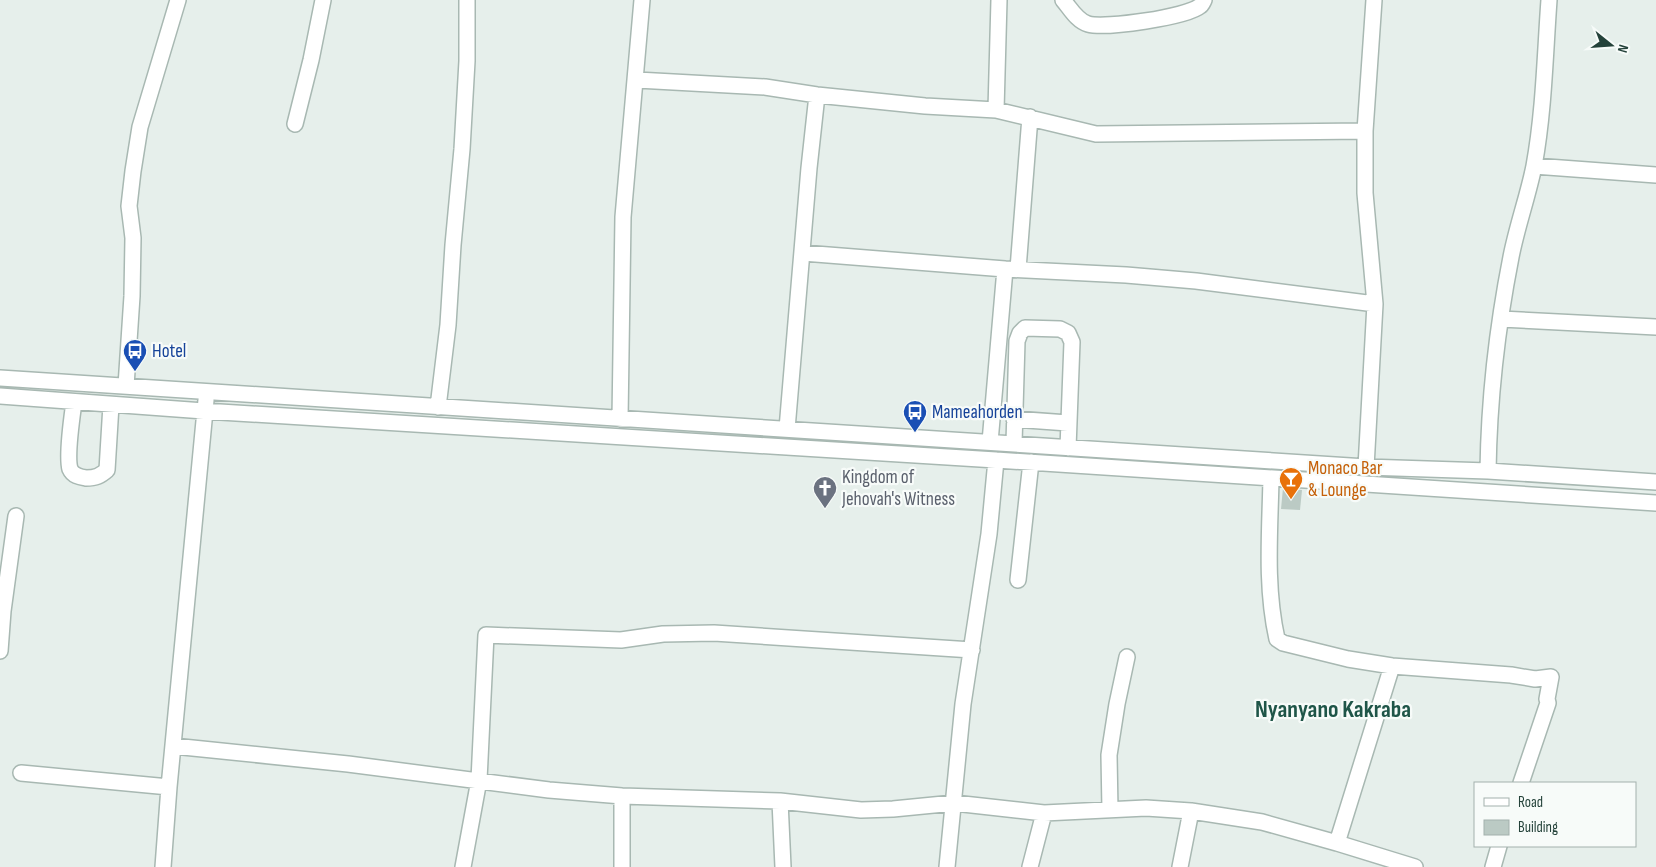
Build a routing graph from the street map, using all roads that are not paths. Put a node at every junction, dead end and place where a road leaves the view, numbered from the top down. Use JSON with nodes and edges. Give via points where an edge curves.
{"nodes":[{"id":1,"x":178,"y":0,"type":"edge"},
{"id":2,"x":323,"y":0,"type":"edge"},
{"id":3,"x":467,"y":0,"type":"edge"},
{"id":4,"x":642,"y":0,"type":"edge"},
{"id":5,"x":999,"y":0,"type":"edge"},
{"id":6,"x":1063,"y":0,"type":"edge"},
{"id":7,"x":1204,"y":0,"type":"edge"},
{"id":8,"x":1374,"y":0,"type":"edge"},
{"id":9,"x":1548,"y":0,"type":"edge"},
{"id":10,"x":636,"y":80,"type":"junction"},
{"id":11,"x":817,"y":95,"type":"junction"},
{"id":12,"x":996,"y":110,"type":"junction"},
{"id":13,"x":1030,"y":117,"type":"junction"},
{"id":14,"x":295,"y":124,"type":"dead end"},
{"id":15,"x":1365,"y":131,"type":"junction"},
{"id":16,"x":1534,"y":166,"type":"junction"},
{"id":17,"x":1656,"y":175,"type":"edge"},
{"id":18,"x":803,"y":254,"type":"junction"},
{"id":19,"x":1012,"y":269,"type":"junction"},
{"id":20,"x":1375,"y":304,"type":"junction"},
{"id":21,"x":1501,"y":319,"type":"junction"},
{"id":22,"x":1656,"y":327,"type":"edge"},
{"id":23,"x":0,"y":378,"type":"edge"},
{"id":24,"x":126,"y":386,"type":"junction"},
{"id":25,"x":207,"y":391,"type":"junction"},
{"id":26,"x":0,"y":396,"type":"edge"},
{"id":27,"x":74,"y":402,"type":"junction"},
{"id":28,"x":112,"y":405,"type":"junction"},
{"id":29,"x":438,"y":407,"type":"junction"},
{"id":30,"x":204,"y":411,"type":"junction"},
{"id":31,"x":620,"y":419,"type":"junction"},
{"id":32,"x":1014,"y":419,"type":"junction"},
{"id":33,"x":1068,"y":423,"type":"junction"},
{"id":34,"x":787,"y":429,"type":"junction"},
{"id":35,"x":990,"y":442,"type":"junction"},
{"id":36,"x":1014,"y":443,"type":"junction"},
{"id":37,"x":1068,"y":448,"type":"junction"},
{"id":38,"x":996,"y":460,"type":"junction"},
{"id":39,"x":1031,"y":462,"type":"junction"},
{"id":40,"x":1366,"y":467,"type":"junction"},
{"id":41,"x":1488,"y":471,"type":"junction"},
{"id":42,"x":1271,"y":478,"type":"junction"},
{"id":43,"x":1656,"y":482,"type":"edge"},
{"id":44,"x":1656,"y":503,"type":"edge"},
{"id":45,"x":16,"y":516,"type":"dead end"},
{"id":46,"x":1018,"y":580,"type":"dead end"},
{"id":47,"x":2,"y":611,"type":"edge"},
{"id":48,"x":972,"y":650,"type":"junction"},
{"id":49,"x":0,"y":651,"type":"edge"},
{"id":50,"x":1126,"y":658,"type":"dead end"},
{"id":51,"x":1392,"y":666,"type":"junction"},
{"id":52,"x":173,"y":746,"type":"junction"},
{"id":53,"x":21,"y":774,"type":"dead end"},
{"id":54,"x":479,"y":780,"type":"junction"},
{"id":55,"x":1521,"y":782,"type":"edge"},
{"id":56,"x":168,"y":787,"type":"junction"},
{"id":57,"x":622,"y":796,"type":"junction"},
{"id":58,"x":780,"y":801,"type":"junction"},
{"id":59,"x":954,"y":803,"type":"junction"},
{"id":60,"x":1110,"y":810,"type":"junction"},
{"id":61,"x":1191,"y":810,"type":"junction"},
{"id":62,"x":1044,"y":813,"type":"junction"},
{"id":63,"x":1337,"y":843,"type":"junction"},
{"id":64,"x":1499,"y":847,"type":"edge"},
{"id":65,"x":163,"y":867,"type":"edge"},
{"id":66,"x":463,"y":867,"type":"edge"},
{"id":67,"x":622,"y":867,"type":"edge"},
{"id":68,"x":783,"y":867,"type":"edge"},
{"id":69,"x":947,"y":867,"type":"edge"},
{"id":70,"x":1030,"y":867,"type":"edge"},
{"id":71,"x":1180,"y":867,"type":"edge"},
{"id":72,"x":1415,"y":867,"type":"edge"},
{"id":73,"x":1493,"y":867,"type":"edge"}],
"edges":[{"from":1,"to":24,"type":"street","via":[[140,127],[133,171],[130,206],[132,296]]},
{"from":2,"to":14,"type":"street"},
{"from":3,"to":29,"type":"street","via":[[462,149]]},
{"from":4,"to":10,"type":"street"},
{"from":5,"to":12,"type":"street"},
{"from":6,"to":7,"type":"street","via":[[1079,19],[1088,24],[1111,25],[1185,12],[1200,6]]},
{"from":8,"to":15,"type":"street"},
{"from":9,"to":16,"type":"street"},
{"from":10,"to":11,"type":"street","via":[[765,87]]},
{"from":10,"to":31,"type":"street","via":[[623,217]]},
{"from":11,"to":12,"type":"street"},
{"from":11,"to":18,"type":"street"},
{"from":12,"to":13,"type":"street"},
{"from":13,"to":15,"type":"street","via":[[1096,134]]},
{"from":13,"to":19,"type":"street"},
{"from":15,"to":20,"type":"street","via":[[1365,193]]},
{"from":16,"to":17,"type":"street"},
{"from":16,"to":21,"type":"street","via":[[1511,256]]},
{"from":18,"to":19,"type":"street"},
{"from":18,"to":34,"type":"street"},
{"from":19,"to":20,"type":"street","via":[[1196,281]]},
{"from":19,"to":35,"type":"street"},
{"from":20,"to":40,"type":"street"},
{"from":21,"to":22,"type":"street"},
{"from":21,"to":41,"type":"street","via":[[1493,378]]},
{"from":23,"to":24,"type":"street"},
{"from":24,"to":25,"type":"street"},
{"from":25,"to":29,"type":"street"},
{"from":25,"to":30,"type":"street"},
{"from":26,"to":27,"type":"street"},
{"from":27,"to":28,"type":"street"},
{"from":27,"to":28,"type":"street","via":[[70,470],[77,476],[88,478],[99,477],[107,470]]},
{"from":28,"to":30,"type":"street"},
{"from":29,"to":31,"type":"street"},
{"from":30,"to":38,"type":"street"},
{"from":30,"to":52,"type":"street"},
{"from":31,"to":34,"type":"street"},
{"from":32,"to":33,"type":"street"},
{"from":32,"to":33,"type":"street","via":[[1020,332],[1026,328],[1060,329],[1068,333],[1072,342]]},
{"from":32,"to":36,"type":"street"},
{"from":33,"to":37,"type":"street"},
{"from":34,"to":35,"type":"street"},
{"from":35,"to":36,"type":"street"},
{"from":36,"to":37,"type":"street"},
{"from":37,"to":40,"type":"street"},
{"from":38,"to":39,"type":"street"},
{"from":38,"to":48,"type":"street"},
{"from":39,"to":42,"type":"street"},
{"from":39,"to":46,"type":"street"},
{"from":40,"to":41,"type":"street"},
{"from":41,"to":43,"type":"street"},
{"from":42,"to":44,"type":"street"},
{"from":42,"to":51,"type":"street","via":[[1269,564],[1277,639],[1348,659]]},
{"from":45,"to":47,"type":"street"},
{"from":47,"to":49,"type":"street"},
{"from":48,"to":54,"type":"street","via":[[714,633],[663,634],[621,640],[486,635]]},
{"from":48,"to":59,"type":"street","via":[[963,704]]},
{"from":50,"to":60,"type":"street","via":[[1109,755]]},
{"from":51,"to":55,"type":"street","via":[[1535,679],[1551,677],[1548,704]]},
{"from":51,"to":63,"type":"street"},
{"from":52,"to":54,"type":"street"},
{"from":52,"to":56,"type":"street"},
{"from":53,"to":56,"type":"street"},
{"from":54,"to":57,"type":"street"},
{"from":54,"to":66,"type":"street"},
{"from":56,"to":65,"type":"street"},
{"from":57,"to":58,"type":"street"},
{"from":57,"to":67,"type":"street"},
{"from":58,"to":59,"type":"street","via":[[861,810]]},
{"from":58,"to":68,"type":"street"},
{"from":59,"to":62,"type":"street"},
{"from":59,"to":69,"type":"street"},
{"from":60,"to":61,"type":"street"},
{"from":60,"to":62,"type":"street"},
{"from":61,"to":63,"type":"street","via":[[1262,822]]},
{"from":61,"to":71,"type":"street"},
{"from":62,"to":70,"type":"street"},
{"from":63,"to":72,"type":"street"},
{"from":64,"to":73,"type":"street"}]}
